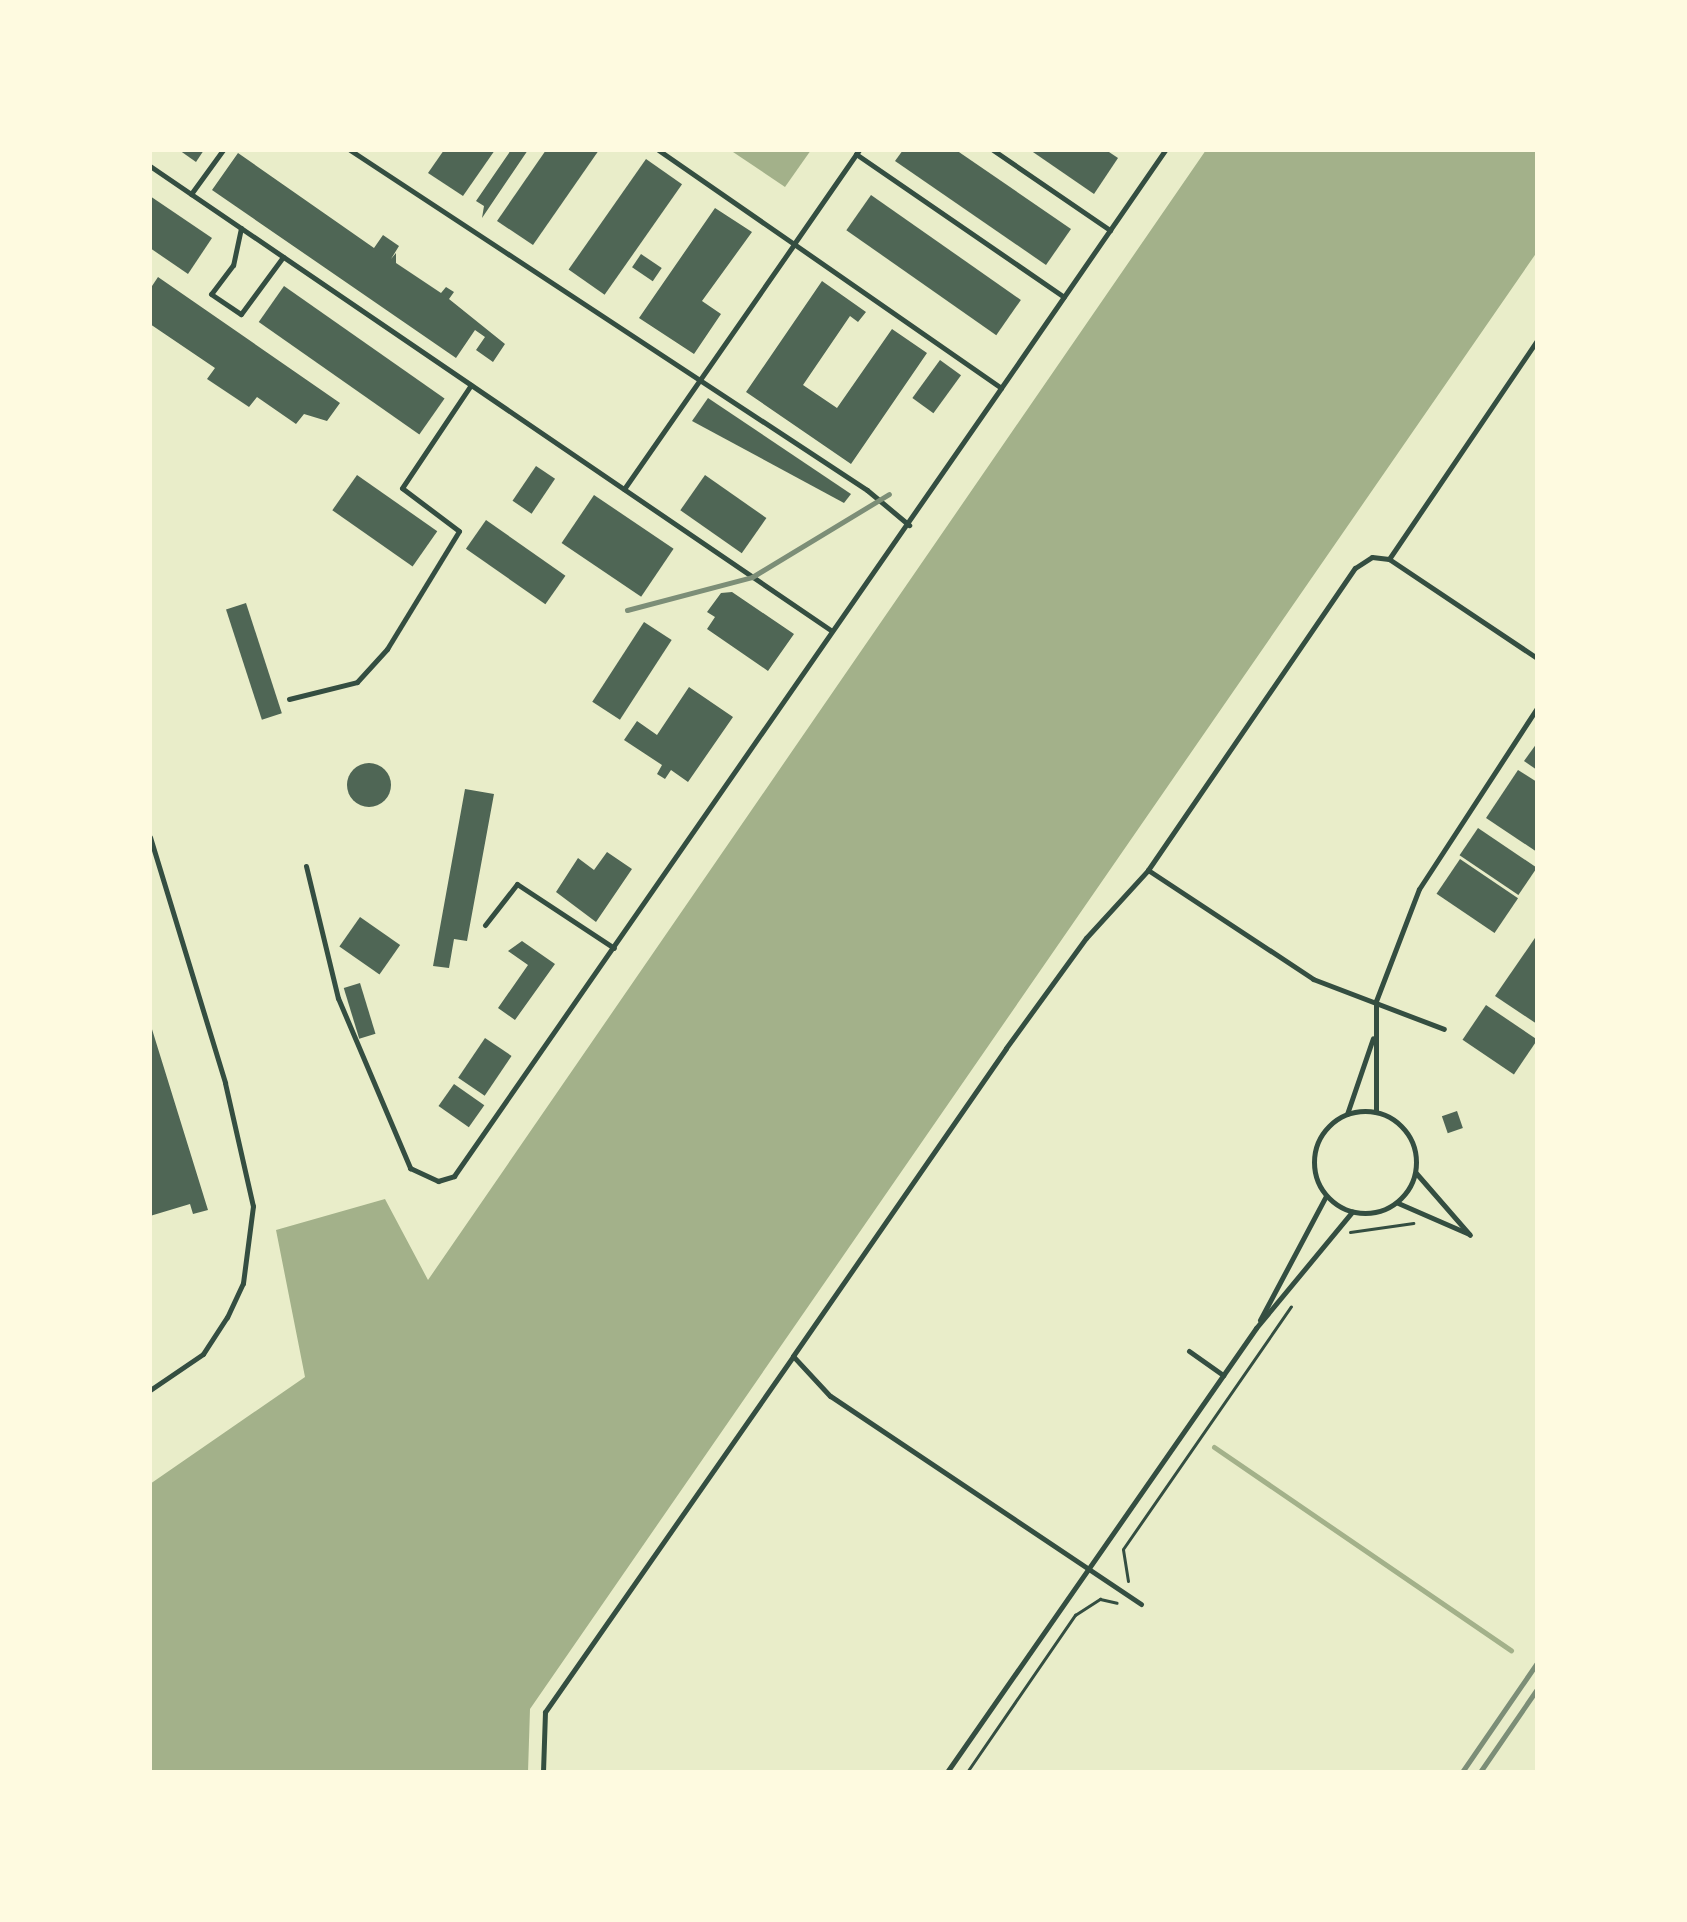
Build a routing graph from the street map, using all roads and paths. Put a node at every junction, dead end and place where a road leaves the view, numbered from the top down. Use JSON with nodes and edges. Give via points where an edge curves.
{"nodes":[{"id":1,"x":223,"y":150,"type":"edge"},
{"id":2,"x":350,"y":150,"type":"edge"},
{"id":3,"x":658,"y":150,"type":"edge"},
{"id":4,"x":993,"y":150,"type":"edge"},
{"id":5,"x":1165,"y":150,"type":"edge"},
{"id":6,"x":858,"y":152,"type":"edge"},
{"id":7,"x":150,"y":166,"type":"edge"},
{"id":8,"x":191,"y":194,"type":"junction"},
{"id":9,"x":241,"y":228,"type":"junction"},
{"id":10,"x":1110,"y":230,"type":"junction"},
{"id":11,"x":794,"y":244,"type":"junction"},
{"id":12,"x":283,"y":257,"type":"junction"},
{"id":13,"x":1064,"y":297,"type":"junction"},
{"id":14,"x":1537,"y":340,"type":"edge"},
{"id":15,"x":699,"y":382,"type":"junction"},
{"id":16,"x":471,"y":385,"type":"junction"},
{"id":17,"x":1001,"y":388,"type":"junction"},
{"id":18,"x":624,"y":489,"type":"junction"},
{"id":19,"x":909,"y":525,"type":"junction"},
{"id":20,"x":1389,"y":559,"type":"junction"},
{"id":21,"x":832,"y":631,"type":"junction"},
{"id":22,"x":1537,"y":658,"type":"edge"},
{"id":23,"x":289,"y":699,"type":"dead end"},
{"id":24,"x":1537,"y":708,"type":"edge"},
{"id":25,"x":150,"y":837,"type":"edge"},
{"id":26,"x":306,"y":866,"type":"dead end"},
{"id":27,"x":1148,"y":870,"type":"junction"},
{"id":28,"x":485,"y":925,"type":"dead end"},
{"id":29,"x":614,"y":948,"type":"junction"},
{"id":30,"x":1376,"y":1001,"type":"junction"},
{"id":31,"x":1444,"y":1029,"type":"dead end"},
{"id":32,"x":1373,"y":1037,"type":"junction"},
{"id":33,"x":1376,"y":1112,"type":"junction"},
{"id":34,"x":1347,"y":1114,"type":"junction"},
{"id":35,"x":1416,"y":1173,"type":"junction"},
{"id":36,"x":1326,"y":1196,"type":"junction"},
{"id":37,"x":1397,"y":1203,"type":"junction"},
{"id":38,"x":1352,"y":1212,"type":"junction"},
{"id":39,"x":1419,"y":1225,"type":"dead end"},
{"id":40,"x":1337,"y":1242,"type":"dead end"},
{"id":41,"x":1293,"y":1303,"type":"dead end"},
{"id":42,"x":1256,"y":1328,"type":"junction"},
{"id":43,"x":1189,"y":1351,"type":"dead end"},
{"id":44,"x":793,"y":1356,"type":"junction"},
{"id":45,"x":1223,"y":1375,"type":"junction"},
{"id":46,"x":150,"y":1390,"type":"edge"},
{"id":47,"x":1087,"y":1568,"type":"junction"},
{"id":48,"x":1126,"y":1595,"type":"junction"},
{"id":49,"x":1141,"y":1604,"type":"dead end"},
{"id":50,"x":543,"y":1772,"type":"edge"},
{"id":51,"x":947,"y":1772,"type":"edge"},
{"id":52,"x":967,"y":1772,"type":"edge"}],
"edges":[{"from":1,"to":8,"type":"lane"},
{"from":2,"to":15,"type":"lane"},
{"from":3,"to":11,"type":"lane"},
{"from":4,"to":10,"type":"lane"},
{"from":5,"to":10,"type":"lane"},
{"from":6,"to":11,"type":"lane"},
{"from":6,"to":13,"type":"lane"},
{"from":7,"to":8,"type":"lane"},
{"from":8,"to":9,"type":"lane"},
{"from":9,"to":12,"type":"lane"},
{"from":9,"to":12,"type":"lane","via":[[233,265],[211,294],[241,314]]},
{"from":10,"to":13,"type":"lane"},
{"from":11,"to":15,"type":"lane"},
{"from":11,"to":17,"type":"lane"},
{"from":12,"to":16,"type":"lane"},
{"from":13,"to":17,"type":"lane"},
{"from":14,"to":20,"type":"lane"},
{"from":15,"to":18,"type":"lane"},
{"from":15,"to":19,"type":"lane"},
{"from":16,"to":18,"type":"lane"},
{"from":16,"to":23,"type":"lane","via":[[402,488],[459,531],[387,649],[357,682]]},
{"from":17,"to":19,"type":"lane"},
{"from":18,"to":21,"type":"lane"},
{"from":19,"to":21,"type":"lane"},
{"from":20,"to":22,"type":"lane"},
{"from":20,"to":27,"type":"lane","via":[[1372,557],[1355,568]]},
{"from":21,"to":29,"type":"lane"},
{"from":24,"to":30,"type":"lane","via":[[1419,889]]},
{"from":25,"to":46,"type":"lane","via":[[225,1083],[253,1206],[243,1283],[227,1317],[203,1354]]},
{"from":26,"to":29,"type":"lane","via":[[338,998],[393,1133],[410,1168],[423,1178],[438,1181],[468,1162]]},
{"from":27,"to":30,"type":"lane","via":[[1313,979]]},
{"from":27,"to":44,"type":"lane","via":[[1086,938]]},
{"from":28,"to":29,"type":"lane","via":[[517,884]]},
{"from":30,"to":31,"type":"lane"},
{"from":30,"to":32,"type":"lane"},
{"from":32,"to":33,"type":"lane"},
{"from":32,"to":34,"type":"lane"},
{"from":33,"to":34,"type":"lane"},
{"from":33,"to":35,"type":"lane","via":[[1408,1135]]},
{"from":34,"to":36,"type":"lane","via":[[1315,1150]]},
{"from":35,"to":37,"type":"lane"},
{"from":35,"to":37,"type":"lane","via":[[1470,1235]]},
{"from":36,"to":38,"type":"lane"},
{"from":36,"to":42,"type":"lane"},
{"from":37,"to":38,"type":"lane"},
{"from":38,"to":42,"type":"lane"},
{"from":39,"to":40,"type":"path","via":[[1357,1230]]},
{"from":41,"to":48,"type":"path","via":[[1123,1549],[1132,1585]]},
{"from":42,"to":45,"type":"lane"},
{"from":43,"to":45,"type":"lane"},
{"from":44,"to":47,"type":"lane","via":[[830,1396]]},
{"from":44,"to":50,"type":"lane","via":[[545,1712]]},
{"from":45,"to":47,"type":"lane"},
{"from":47,"to":48,"type":"lane"},
{"from":47,"to":51,"type":"lane"},
{"from":48,"to":49,"type":"lane"},
{"from":48,"to":52,"type":"path","via":[[1120,1604],[1100,1599],[1075,1615]]}]}
